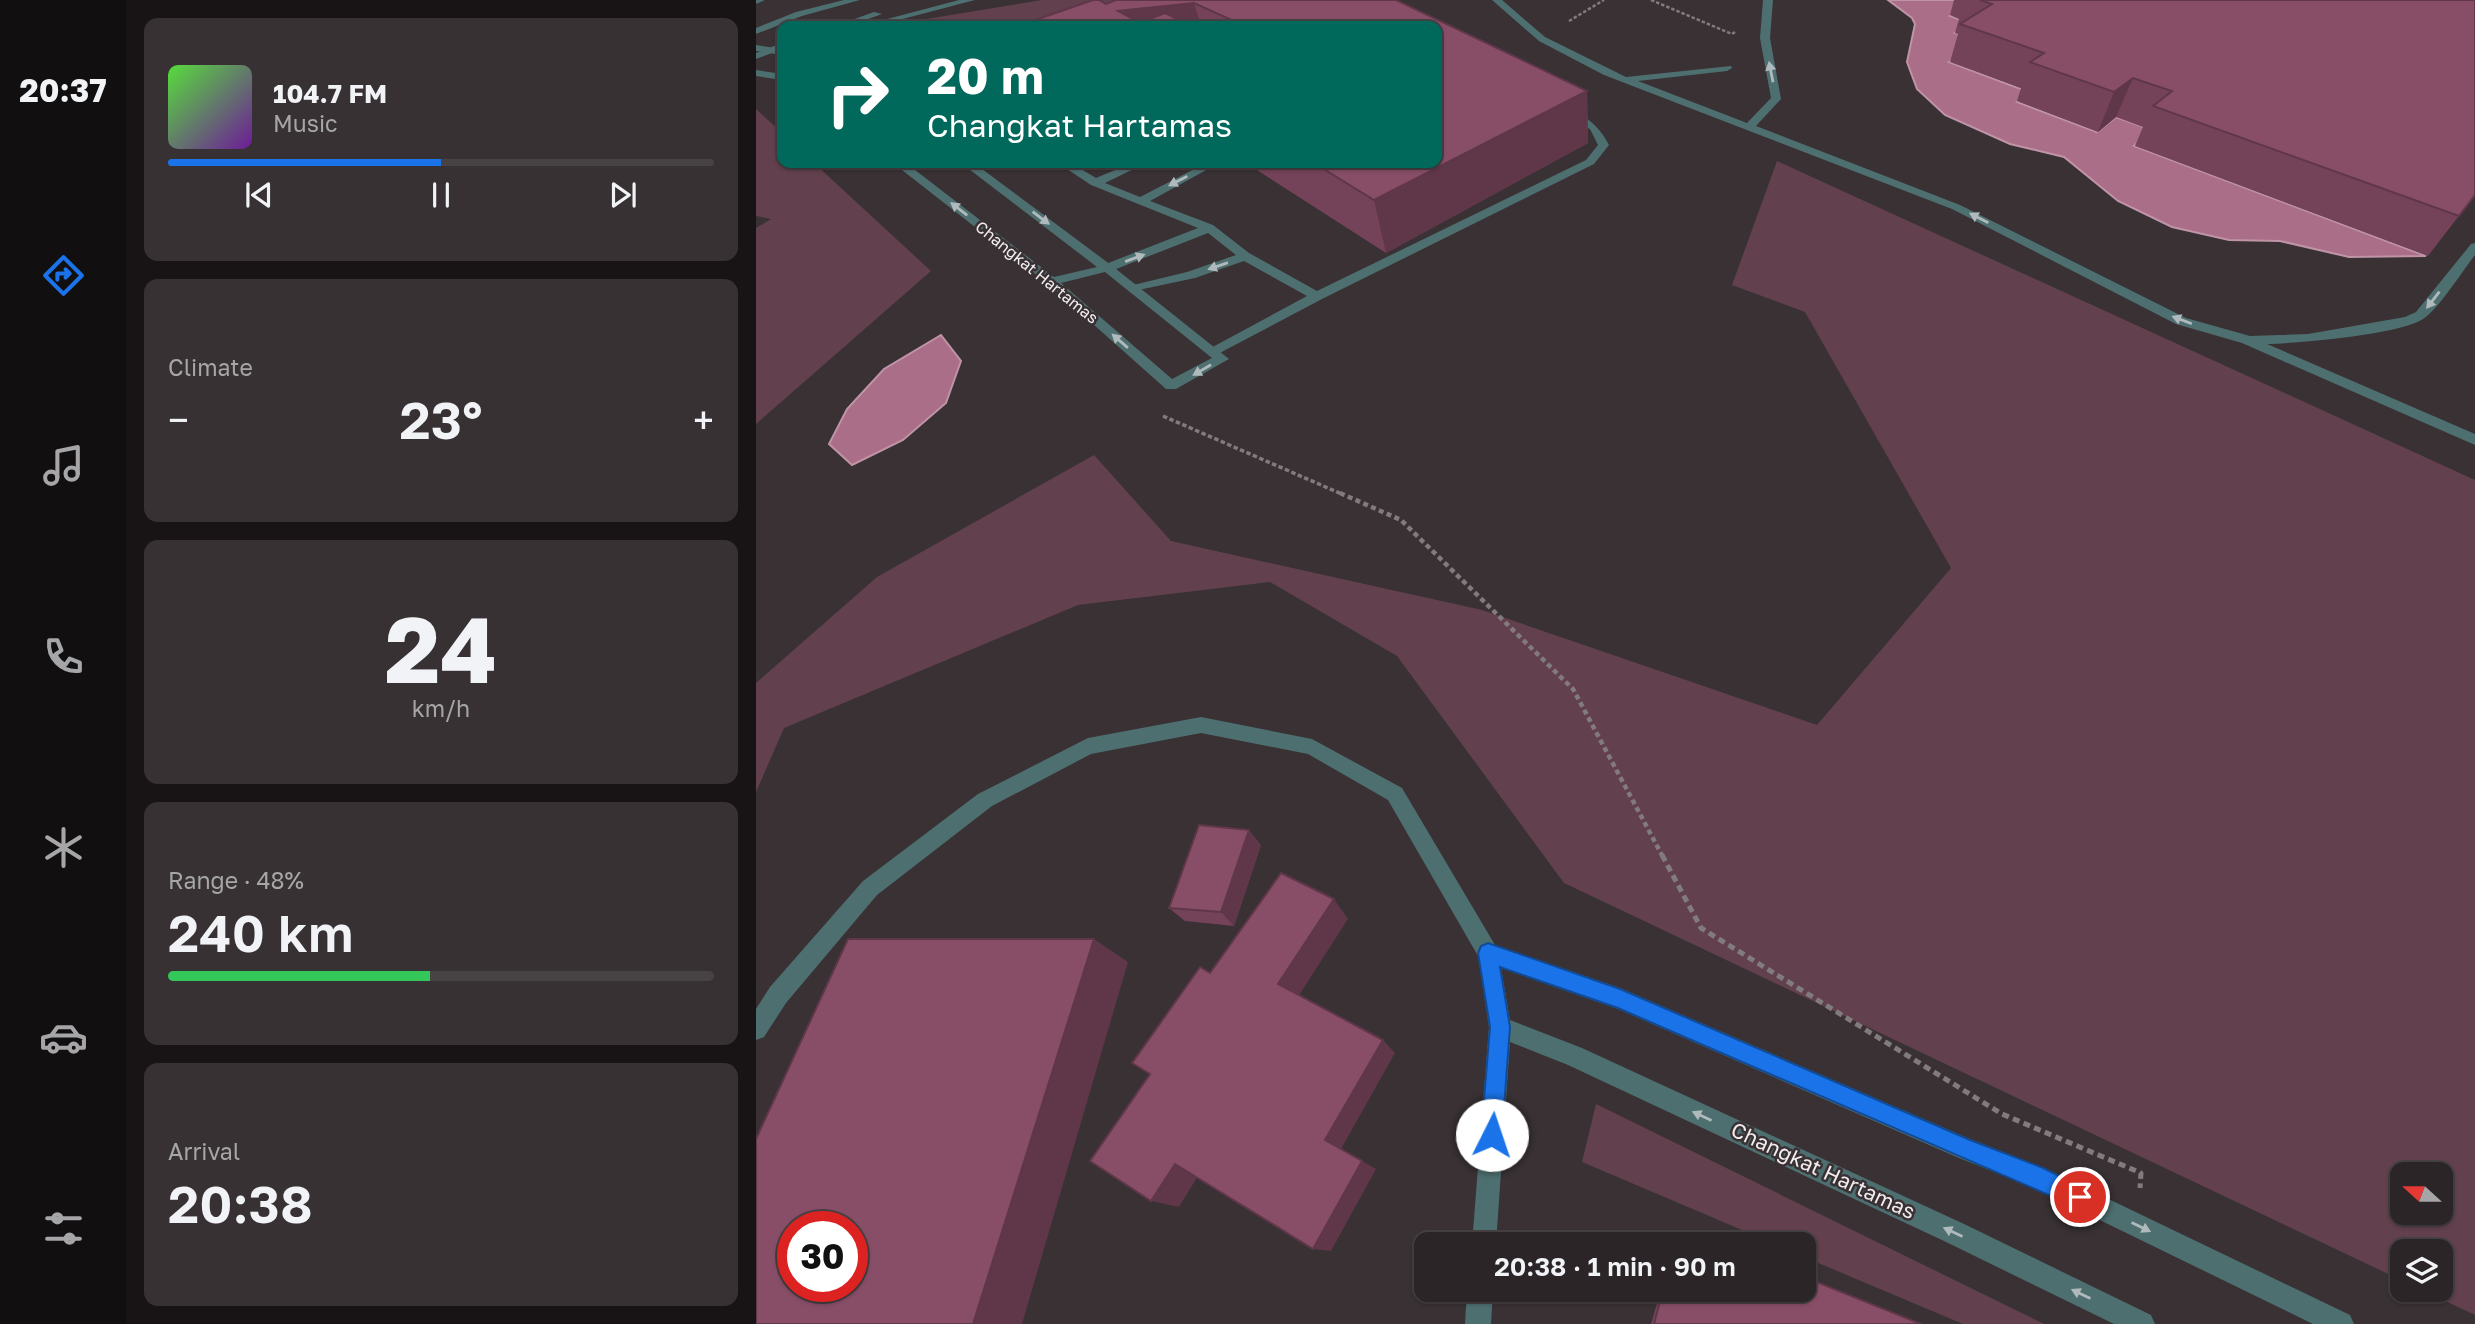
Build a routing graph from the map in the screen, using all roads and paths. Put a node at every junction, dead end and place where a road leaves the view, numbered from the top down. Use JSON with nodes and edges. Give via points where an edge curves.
{"nodes":[{"id":1,"x":855,"y":0,"type":"edge"},
{"id":2,"x":934,"y":0,"type":"edge"},
{"id":3,"x":970,"y":0,"type":"edge"},
{"id":4,"x":1497,"y":0,"type":"edge"},
{"id":5,"x":1604,"y":0,"type":"edge"},
{"id":6,"x":1651,"y":0,"type":"edge"},
{"id":7,"x":1768,"y":0,"type":"edge"},
{"id":8,"x":1597,"y":3,"type":"dead end"},
{"id":9,"x":799,"y":14,"type":"junction"},
{"id":10,"x":756,"y":20,"type":"edge"},
{"id":11,"x":781,"y":21,"type":"edge"},
{"id":12,"x":858,"y":21,"type":"edge"},
{"id":13,"x":886,"y":21,"type":"edge"},
{"id":14,"x":777,"y":23,"type":"edge"},
{"id":15,"x":756,"y":31,"type":"edge"},
{"id":16,"x":1738,"y":31,"type":"dead end"},
{"id":17,"x":756,"y":48,"type":"edge"},
{"id":18,"x":777,"y":48,"type":"edge"},
{"id":19,"x":770,"y":50,"type":"junction"},
{"id":20,"x":777,"y":51,"type":"edge"},
{"id":21,"x":756,"y":56,"type":"edge"},
{"id":22,"x":1727,"y":68,"type":"dead end"},
{"id":23,"x":756,"y":73,"type":"edge"},
{"id":24,"x":777,"y":76,"type":"edge"},
{"id":25,"x":1627,"y":79,"type":"junction"},
{"id":26,"x":1558,"y":110,"type":"edge"},
{"id":27,"x":1748,"y":128,"type":"junction"},
{"id":28,"x":905,"y":168,"type":"edge"},
{"id":29,"x":974,"y":168,"type":"edge"},
{"id":30,"x":1072,"y":168,"type":"edge"},
{"id":31,"x":1130,"y":168,"type":"edge"},
{"id":32,"x":1204,"y":168,"type":"edge"},
{"id":33,"x":1095,"y":183,"type":"junction"},
{"id":34,"x":1142,"y":200,"type":"junction"},
{"id":35,"x":1209,"y":228,"type":"junction"},
{"id":36,"x":2475,"y":247,"type":"edge"},
{"id":37,"x":1245,"y":256,"type":"junction"},
{"id":38,"x":1107,"y":268,"type":"junction"},
{"id":39,"x":1052,"y":281,"type":"junction"},
{"id":40,"x":1133,"y":289,"type":"junction"},
{"id":41,"x":1317,"y":296,"type":"junction"},
{"id":42,"x":2247,"y":340,"type":"junction"},
{"id":43,"x":1214,"y":352,"type":"junction"},
{"id":44,"x":1163,"y":416,"type":"dead end"},
{"id":45,"x":2475,"y":440,"type":"edge"},
{"id":46,"x":1488,"y":953,"type":"junction"},
{"id":47,"x":1500,"y":1027,"type":"junction"},
{"id":48,"x":756,"y":1029,"type":"edge"},
{"id":49,"x":2141,"y":1173,"type":"dead end"},
{"id":50,"x":1485,"y":1232,"type":"edge"},
{"id":51,"x":1479,"y":1302,"type":"edge"},
{"id":52,"x":1478,"y":1324,"type":"edge"},
{"id":53,"x":2142,"y":1324,"type":"edge"},
{"id":54,"x":2341,"y":1324,"type":"edge"}],
"edges":[{"from":1,"to":9,"type":"street"},
{"from":2,"to":12,"type":"street"},
{"from":3,"to":13,"type":"street"},
{"from":4,"to":25,"type":"street","via":[[1542,39]]},
{"from":5,"to":8,"type":"path"},
{"from":6,"to":16,"type":"path","via":[[1732,34]]},
{"from":27,"to":7,"type":"street","one_way":true,"via":[[1776,99],[1765,38]]},
{"from":9,"to":10,"type":"street"},
{"from":9,"to":11,"type":"street"},
{"from":14,"to":15,"type":"street"},
{"from":17,"to":19,"type":"street"},
{"from":18,"to":19,"type":"street"},
{"from":19,"to":20,"type":"street"},
{"from":19,"to":21,"type":"street"},
{"from":22,"to":25,"type":"street"},
{"from":23,"to":24,"type":"street"},
{"from":25,"to":27,"type":"street"},
{"from":26,"to":41,"type":"street","via":[[1594,127],[1604,145],[1590,162]]},
{"from":42,"to":27,"type":"street","one_way":true,"via":[[2181,321],[1956,207]]},
{"from":39,"to":28,"type":"street","name":"Changkat Hartamas","one_way":true},
{"from":29,"to":38,"type":"street","one_way":true},
{"from":30,"to":33,"type":"street"},
{"from":31,"to":33,"type":"street"},
{"from":32,"to":34,"type":"street","one_way":true},
{"from":33,"to":34,"type":"street"},
{"from":34,"to":35,"type":"street"},
{"from":35,"to":37,"type":"street"},
{"from":38,"to":35,"type":"street","one_way":true},
{"from":36,"to":42,"type":"street","one_way":true,"via":[[2421,315],[2409,321],[2308,338]]},
{"from":37,"to":40,"type":"street","one_way":true},
{"from":37,"to":41,"type":"street"},
{"from":38,"to":39,"type":"street"},
{"from":38,"to":40,"type":"street"},
{"from":43,"to":39,"type":"street","name":"Changkat Hartamas","one_way":true,"via":[[1222,359],[1171,386]]},
{"from":40,"to":43,"type":"street"},
{"from":41,"to":43,"type":"street"},
{"from":42,"to":45,"type":"street"},
{"from":44,"to":49,"type":"path","via":[[1401,520],[1573,689],[1701,928],[2003,1114]]},
{"from":46,"to":47,"type":"street"},
{"from":46,"to":48,"type":"street","via":[[1395,794],[1312,747],[1200,725],[1088,746],[985,800],[870,888],[778,995]]},
{"from":46,"to":54,"type":"street","one_way":true,"via":[[1620,999],[2036,1176]]},
{"from":47,"to":50,"type":"street"},
{"from":53,"to":47,"type":"street","name":"Changkat Hartamas","one_way":true,"via":[[1574,1056]]},
{"from":51,"to":52,"type":"street"}]}
